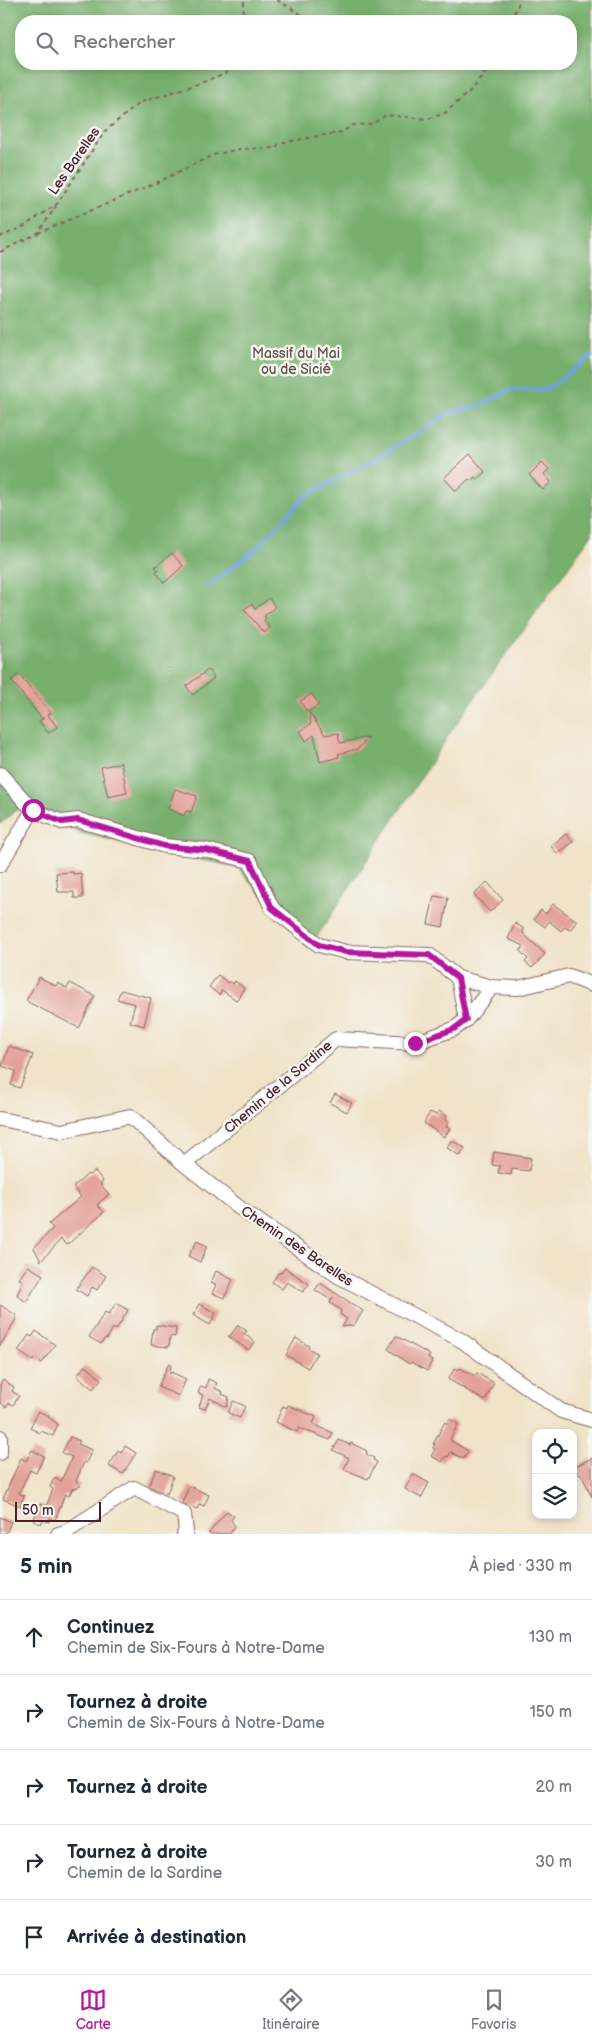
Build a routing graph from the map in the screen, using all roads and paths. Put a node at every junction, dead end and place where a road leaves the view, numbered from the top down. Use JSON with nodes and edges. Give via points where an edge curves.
{"nodes":[{"id":1,"x":244,"y":0,"type":"edge"},
{"id":2,"x":276,"y":0,"type":"edge"},
{"id":3,"x":520,"y":0,"type":"edge"},
{"id":4,"x":243,"y":15,"type":"edge"},
{"id":5,"x":302,"y":15,"type":"edge"},
{"id":6,"x":514,"y":15,"type":"edge"},
{"id":7,"x":228,"y":70,"type":"edge"},
{"id":8,"x":488,"y":70,"type":"edge"},
{"id":9,"x":57,"y":204,"type":"junction"},
{"id":10,"x":38,"y":234,"type":"junction"},
{"id":11,"x":0,"y":236,"type":"edge"},
{"id":12,"x":0,"y":252,"type":"edge"},
{"id":13,"x":0,"y":774,"type":"edge"},
{"id":14,"x":33,"y":810,"type":"junction"},
{"id":15,"x":0,"y":865,"type":"edge"},
{"id":16,"x":458,"y":978,"type":"junction"},
{"id":17,"x":592,"y":985,"type":"edge"},
{"id":18,"x":492,"y":987,"type":"junction"},
{"id":19,"x":466,"y":1020,"type":"junction"},
{"id":20,"x":0,"y":1119,"type":"edge"},
{"id":21,"x":184,"y":1164,"type":"junction"},
{"id":22,"x":592,"y":1420,"type":"edge"},
{"id":23,"x":0,"y":1437,"type":"edge"},
{"id":24,"x":0,"y":1453,"type":"edge"},
{"id":25,"x":58,"y":1534,"type":"edge"},
{"id":26,"x":184,"y":1534,"type":"edge"}],
"edges":[{"from":1,"to":4,"type":"path"},
{"from":2,"to":5,"type":"path"},
{"from":3,"to":6,"type":"path"},
{"from":7,"to":9,"type":"path","name":"Les Barelles","via":[[201,83],[141,102],[105,131]]},
{"from":8,"to":10,"type":"path","via":[[445,113],[428,119],[386,115],[372,124],[353,125],[342,132],[280,144],[275,148],[239,148],[213,155]]},
{"from":9,"to":10,"type":"path"},
{"from":9,"to":11,"type":"path","name":"Les Barelles","via":[[23,227]]},
{"from":10,"to":12,"type":"path"},
{"from":13,"to":14,"type":"street"},
{"from":14,"to":15,"type":"street"},
{"from":14,"to":16,"type":"street","via":[[62,822],[78,820],[164,846],[206,850],[250,861],[272,908],[319,945],[346,952],[429,955]]},
{"from":16,"to":18,"type":"street"},
{"from":16,"to":19,"type":"street"},
{"from":17,"to":18,"type":"street","via":[[569,976],[518,988]]},
{"from":18,"to":19,"type":"street"},
{"from":19,"to":21,"type":"street","name":"Chemin de la Sardine","via":[[454,1029],[415,1043],[336,1039]]},
{"from":20,"to":21,"type":"street","name":"Chemin des Barelles","via":[[62,1131],[130,1116]]},
{"from":21,"to":22,"type":"street","name":"Chemin des Barelles","via":[[241,1209],[338,1276],[461,1340],[561,1411]]},
{"from":23,"to":24,"type":"street"},
{"from":25,"to":26,"type":"street","via":[[134,1488],[184,1514]]}]}
